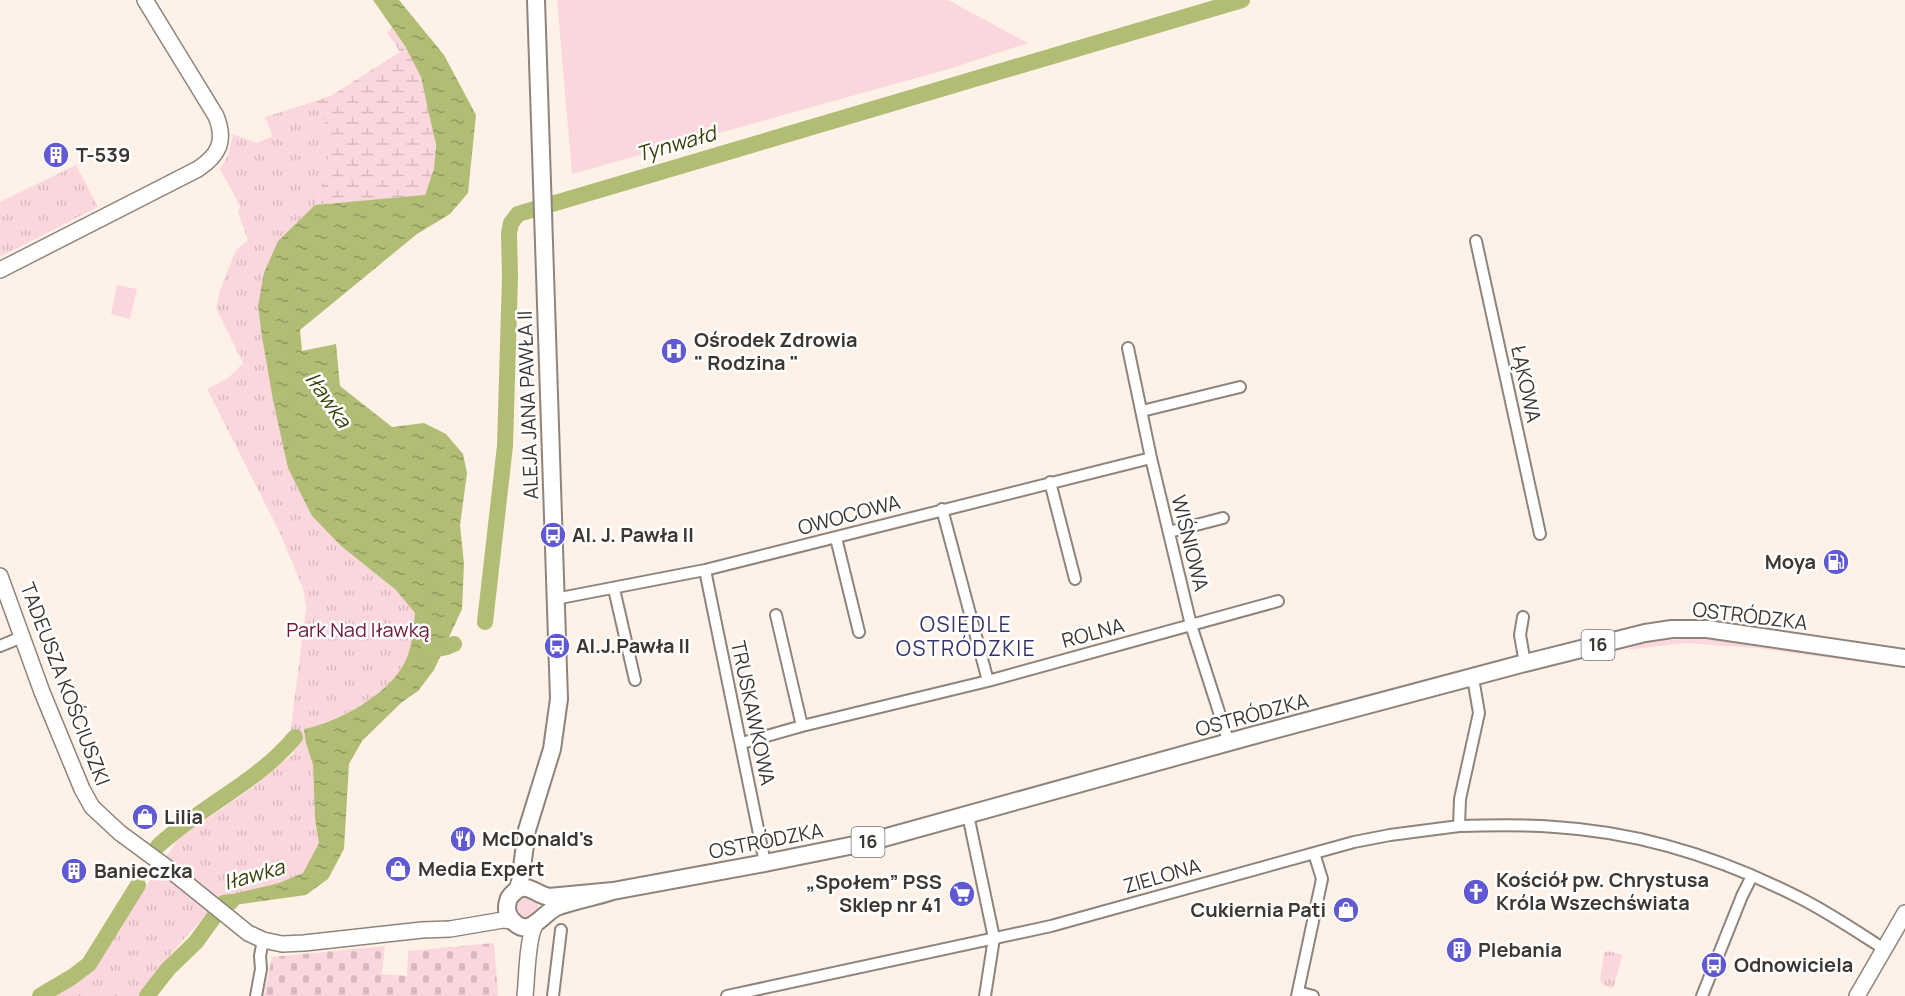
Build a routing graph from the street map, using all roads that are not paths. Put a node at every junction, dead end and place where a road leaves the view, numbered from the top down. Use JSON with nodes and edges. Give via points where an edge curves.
{"nodes":[{"id":1,"x":145,"y":0,"type":"edge"},
{"id":2,"x":536,"y":0,"type":"edge"},
{"id":3,"x":1476,"y":241,"type":"dead end"},
{"id":4,"x":0,"y":270,"type":"edge"},
{"id":5,"x":1128,"y":348,"type":"dead end"},
{"id":6,"x":1240,"y":387,"type":"dead end"},
{"id":7,"x":1142,"y":411,"type":"junction"},
{"id":8,"x":1151,"y":458,"type":"junction"},
{"id":9,"x":1050,"y":482,"type":"junction"},
{"id":10,"x":942,"y":509,"type":"junction"},
{"id":11,"x":1223,"y":518,"type":"dead end"},
{"id":12,"x":1169,"y":532,"type":"junction"},
{"id":13,"x":1540,"y":534,"type":"dead end"},
{"id":14,"x":836,"y":538,"type":"junction"},
{"id":15,"x":705,"y":570,"type":"junction"},
{"id":16,"x":0,"y":576,"type":"edge"},
{"id":17,"x":1075,"y":579,"type":"dead end"},
{"id":18,"x":614,"y":589,"type":"junction"},
{"id":19,"x":555,"y":599,"type":"junction"},
{"id":20,"x":1278,"y":601,"type":"dead end"},
{"id":21,"x":776,"y":615,"type":"dead end"},
{"id":22,"x":1523,"y":617,"type":"dead end"},
{"id":23,"x":1191,"y":625,"type":"junction"},
{"id":24,"x":859,"y":632,"type":"dead end"},
{"id":25,"x":22,"y":638,"type":"junction"},
{"id":26,"x":0,"y":646,"type":"edge"},
{"id":27,"x":1905,"y":658,"type":"edge"},
{"id":28,"x":1525,"y":663,"type":"junction"},
{"id":29,"x":1473,"y":678,"type":"junction"},
{"id":30,"x":635,"y":680,"type":"dead end"},
{"id":31,"x":987,"y":681,"type":"junction"},
{"id":32,"x":802,"y":726,"type":"junction"},
{"id":33,"x":1229,"y":742,"type":"junction"},
{"id":34,"x":742,"y":743,"type":"junction"},
{"id":35,"x":535,"y":807,"type":"junction"},
{"id":36,"x":968,"y":815,"type":"junction"},
{"id":37,"x":1460,"y":826,"type":"junction"},
{"id":38,"x":1314,"y":853,"type":"junction"},
{"id":39,"x":765,"y":863,"type":"junction"},
{"id":40,"x":175,"y":875,"type":"joint"},
{"id":41,"x":1752,"y":876,"type":"junction"},
{"id":42,"x":613,"y":891,"type":"junction"},
{"id":43,"x":538,"y":893,"type":"junction"},
{"id":44,"x":512,"y":897,"type":"junction"},
{"id":45,"x":1905,"y":913,"type":"edge"},
{"id":46,"x":540,"y":920,"type":"junction"},
{"id":47,"x":514,"y":923,"type":"junction"},
{"id":48,"x":422,"y":930,"type":"junction"},
{"id":49,"x":561,"y":930,"type":"dead end"},
{"id":50,"x":994,"y":938,"type":"junction"},
{"id":51,"x":263,"y":940,"type":"junction"},
{"id":52,"x":1884,"y":949,"type":"junction"},
{"id":53,"x":1298,"y":994,"type":"edge"},
{"id":54,"x":256,"y":996,"type":"edge"},
{"id":55,"x":524,"y":996,"type":"edge"},
{"id":56,"x":553,"y":996,"type":"edge"},
{"id":57,"x":727,"y":996,"type":"edge"},
{"id":58,"x":985,"y":996,"type":"edge"},
{"id":59,"x":1313,"y":996,"type":"edge"},
{"id":60,"x":1702,"y":996,"type":"edge"},
{"id":61,"x":1857,"y":996,"type":"edge"}],
"edges":[{"from":1,"to":4,"type":"main road","via":[[216,116],[221,135],[217,151],[198,169]]},
{"from":2,"to":19,"type":"main road","name":"ALEJA JANA PAWŁA II"},
{"from":3,"to":13,"type":"street","name":"ŁĄKOWA"},
{"from":5,"to":7,"type":"street","name":"WIŚNIOWA"},
{"from":6,"to":7,"type":"street"},
{"from":7,"to":8,"type":"street","name":"WIŚNIOWA"},
{"from":8,"to":9,"type":"street","name":"OWOCOWA"},
{"from":8,"to":12,"type":"street","name":"WIŚNIOWA"},
{"from":9,"to":10,"type":"street","name":"OWOCOWA"},
{"from":9,"to":17,"type":"street"},
{"from":10,"to":14,"type":"street","name":"OWOCOWA"},
{"from":10,"to":31,"type":"street"},
{"from":11,"to":12,"type":"street"},
{"from":12,"to":23,"type":"street","name":"WIŚNIOWA"},
{"from":14,"to":15,"type":"street","name":"OWOCOWA"},
{"from":14,"to":24,"type":"street"},
{"from":15,"to":18,"type":"street","name":"OWOCOWA"},
{"from":15,"to":34,"type":"street","name":"TRUSKAWKOWA"},
{"from":16,"to":25,"type":"main road","name":"TADEUSZA KOŚCIUSZKI","number":"16"},
{"from":18,"to":19,"type":"street","name":"OWOCOWA"},
{"from":18,"to":30,"type":"street"},
{"from":19,"to":35,"type":"main road","name":"ALEJA JANA PAWŁA II","via":[[559,699],[552,749]]},
{"from":20,"to":23,"type":"street","name":"ROLNA"},
{"from":21,"to":32,"type":"street"},
{"from":22,"to":28,"type":"street","via":[[1520,635]]},
{"from":23,"to":31,"type":"street","name":"ROLNA"},
{"from":23,"to":33,"type":"street","name":"WIŚNIOWA"},
{"from":25,"to":26,"type":"street"},
{"from":25,"to":40,"type":"main road","name":"TADEUSZA KOŚCIUSZKI","number":"16","via":[[92,807]]},
{"from":27,"to":28,"type":"main road","name":"OSTRÓDZKA","number":"16","via":[[1684,628],[1645,633]]},
{"from":28,"to":29,"type":"main road","name":"OSTRÓDZKA","number":"16"},
{"from":29,"to":33,"type":"main road","name":"OSTRÓDZKA","number":"16"},
{"from":29,"to":37,"type":"street","via":[[1479,713],[1460,799]]},
{"from":31,"to":32,"type":"street","name":"ROLNA"},
{"from":32,"to":34,"type":"street","name":"ROLNA"},
{"from":33,"to":36,"type":"main road","name":"OSTRÓDZKA","number":"16"},
{"from":34,"to":39,"type":"street","name":"TRUSKAWKOWA"},
{"from":35,"to":43,"type":"main road","name":"ALEJA JANA PAWŁA II","via":[[530,873]]},
{"from":35,"to":44,"type":"main road","name":"ALEJA JANA PAWŁA II","via":[[527,830],[520,882]]},
{"from":36,"to":39,"type":"main road","name":"OSTRÓDZKA","number":"16","via":[[869,842]]},
{"from":36,"to":50,"type":"street"},
{"from":37,"to":38,"type":"street","name":"ZIELONA","via":[[1390,835]]},
{"from":37,"to":41,"type":"street","name":"ZIELONA","via":[[1588,830],[1687,852]]},
{"from":38,"to":50,"type":"street","name":"ZIELONA","via":[[1051,926]]},
{"from":38,"to":53,"type":"street","via":[[1322,879]]},
{"from":39,"to":42,"type":"main road","name":"OSTRÓDZKA","number":"16"},
{"from":40,"to":51,"type":"main road","name":"OSTRÓDZKA","number":"16","via":[[248,933]]},
{"from":41,"to":52,"type":"street","name":"ZIELONA","via":[[1799,897]]},
{"from":41,"to":60,"type":"street"},
{"from":42,"to":43,"type":"main road","name":"OSTRÓDZKA","number":"16","via":[[549,897]]},
{"from":42,"to":46,"type":"main road","name":"OSTRÓDZKA","number":"16","via":[[553,908]]},
{"from":43,"to":44,"type":"main road","name":"OSTRÓDZKA","number":"16","via":[[528,888]]},
{"from":43,"to":46,"type":"main road","via":[[546,905]]},
{"from":44,"to":47,"type":"main road","via":[[507,913]]},
{"from":44,"to":48,"type":"main road","name":"OSTRÓDZKA","number":"16","via":[[492,912]]},
{"from":45,"to":52,"type":"main road"},
{"from":46,"to":47,"type":"main road","name":"OSTRÓDZKA","number":"16","via":[[525,927]]},
{"from":46,"to":55,"type":"main road","via":[[531,932]]},
{"from":47,"to":48,"type":"main road","name":"OSTRÓDZKA","number":"16","via":[[503,920]]},
{"from":47,"to":55,"type":"main road"},
{"from":48,"to":51,"type":"main road","name":"OSTRÓDZKA","number":"16","via":[[304,944]]},
{"from":49,"to":56,"type":"street"},
{"from":50,"to":57,"type":"street","name":"ZIELONA"},
{"from":50,"to":58,"type":"street"},
{"from":51,"to":54,"type":"street"},
{"from":52,"to":61,"type":"main road"},
{"from":53,"to":59,"type":"street"}]}
